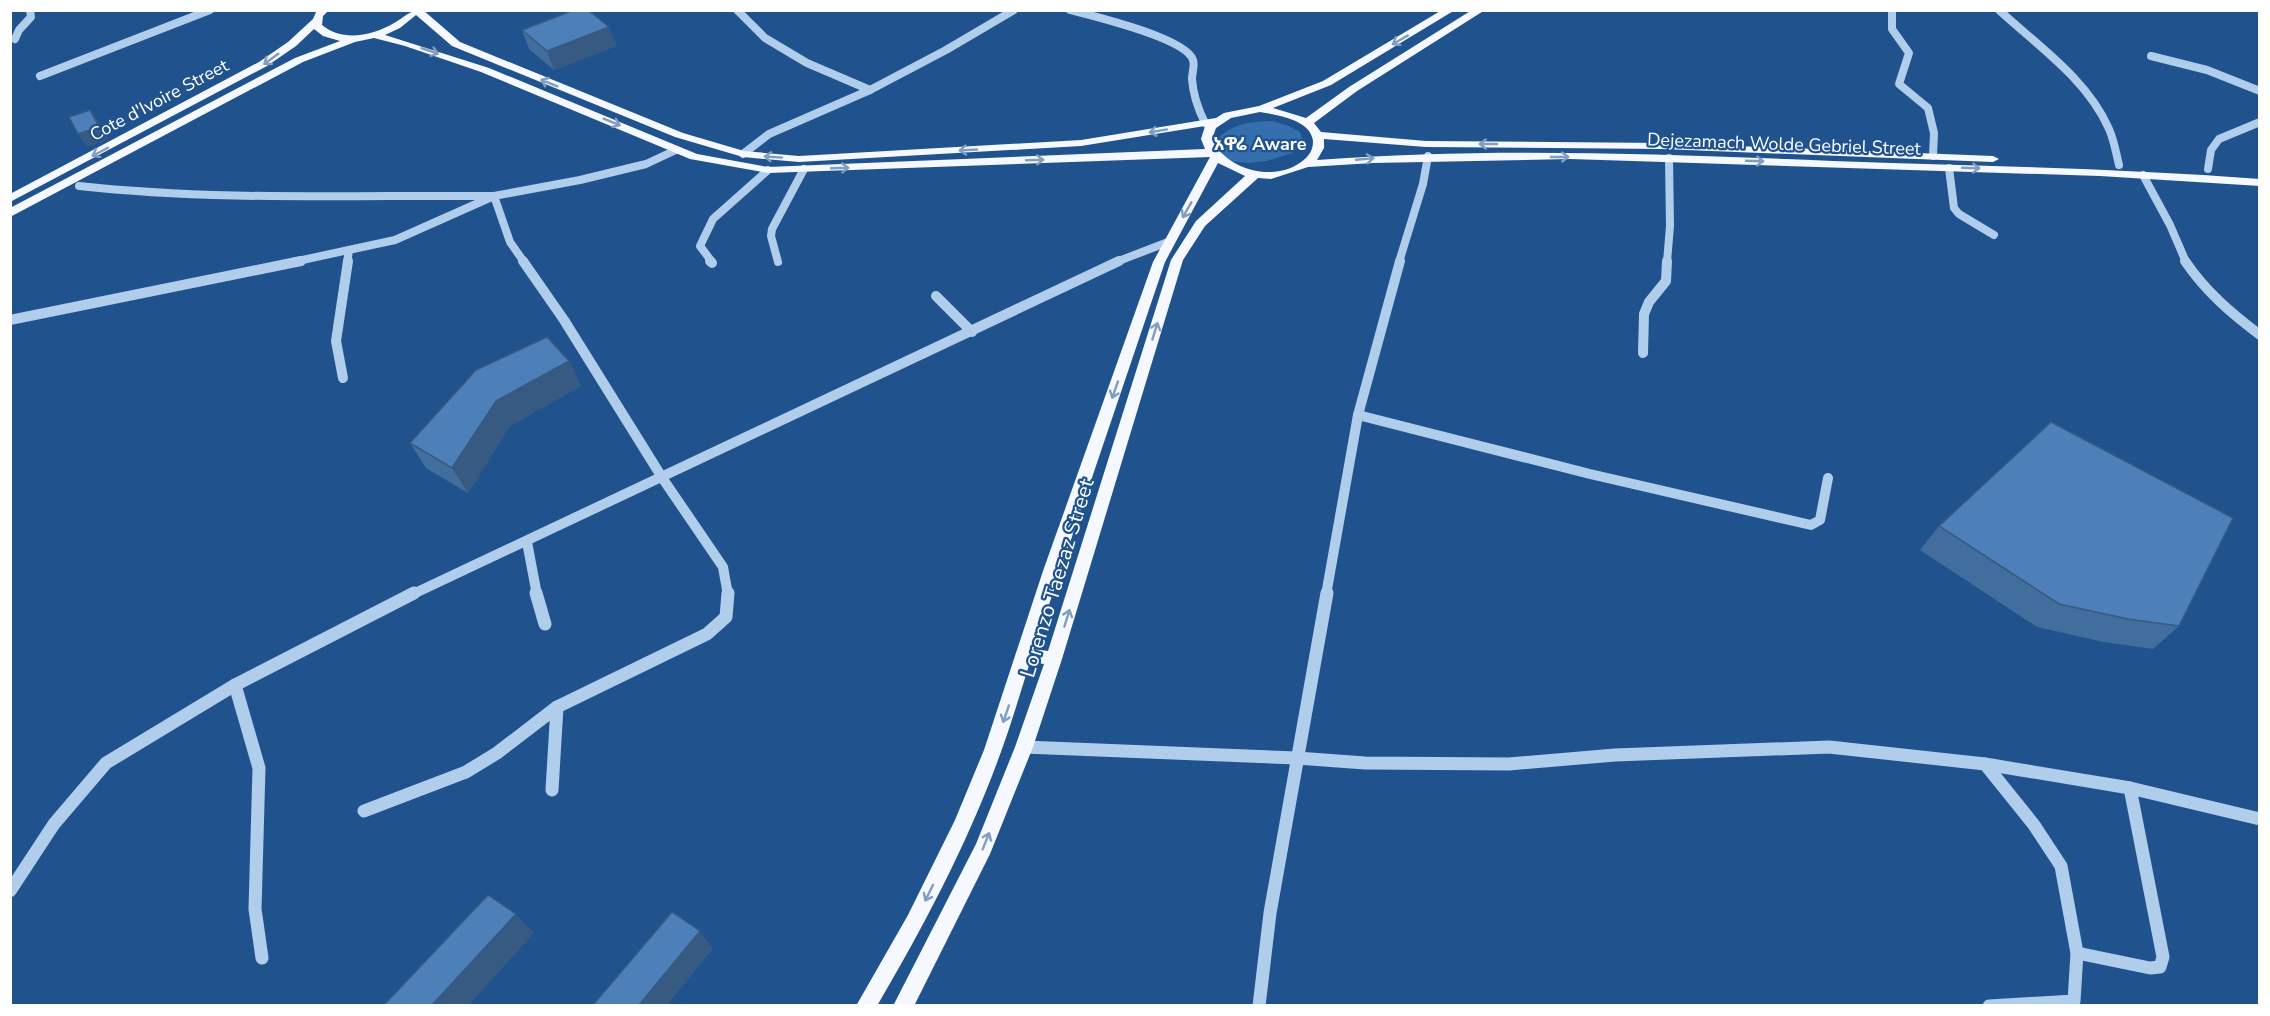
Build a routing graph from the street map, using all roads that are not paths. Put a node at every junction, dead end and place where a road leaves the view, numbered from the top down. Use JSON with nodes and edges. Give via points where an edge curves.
{"nodes":[{"id":1,"x":30,"y":10,"type":"edge"},
{"id":2,"x":210,"y":10,"type":"edge"},
{"id":3,"x":416,"y":10,"type":"edge"},
{"id":4,"x":737,"y":10,"type":"edge"},
{"id":5,"x":1070,"y":10,"type":"edge"},
{"id":6,"x":1450,"y":10,"type":"edge"},
{"id":7,"x":1480,"y":10,"type":"edge"},
{"id":8,"x":1892,"y":10,"type":"edge"},
{"id":9,"x":1999,"y":10,"type":"edge"},
{"id":10,"x":1014,"y":11,"type":"edge"},
{"id":11,"x":318,"y":14,"type":"edge"},
{"id":12,"x":374,"y":35,"type":"junction"},
{"id":13,"x":358,"y":38,"type":"junction"},
{"id":14,"x":15,"y":39,"type":"dead end"},
{"id":15,"x":2151,"y":56,"type":"dead end"},
{"id":16,"x":299,"y":60,"type":"junction"},
{"id":17,"x":40,"y":76,"type":"dead end"},
{"id":18,"x":870,"y":90,"type":"junction"},
{"id":19,"x":2259,"y":91,"type":"edge"},
{"id":20,"x":1260,"y":109,"type":"junction"},
{"id":21,"x":1211,"y":122,"type":"junction"},
{"id":22,"x":2259,"y":122,"type":"edge"},
{"id":23,"x":1307,"y":123,"type":"junction"},
{"id":24,"x":1317,"y":135,"type":"junction"},
{"id":25,"x":676,"y":150,"type":"junction"},
{"id":26,"x":743,"y":154,"type":"junction"},
{"id":27,"x":1212,"y":155,"type":"junction"},
{"id":28,"x":1428,"y":156,"type":"junction"},
{"id":29,"x":1933,"y":156,"type":"junction"},
{"id":30,"x":1669,"y":158,"type":"junction"},
{"id":31,"x":1307,"y":164,"type":"junction"},
{"id":32,"x":2120,"y":165,"type":"junction"},
{"id":33,"x":1949,"y":168,"type":"junction"},
{"id":34,"x":804,"y":169,"type":"junction"},
{"id":35,"x":2208,"y":169,"type":"junction"},
{"id":36,"x":768,"y":170,"type":"junction"},
{"id":37,"x":1255,"y":174,"type":"junction"},
{"id":38,"x":2259,"y":174,"type":"edge"},
{"id":39,"x":2143,"y":175,"type":"junction"},
{"id":40,"x":2259,"y":183,"type":"edge"},
{"id":41,"x":79,"y":186,"type":"junction"},
{"id":42,"x":494,"y":196,"type":"junction"},
{"id":43,"x":10,"y":199,"type":"edge"},
{"id":44,"x":10,"y":213,"type":"edge"},
{"id":45,"x":10,"y":222,"type":"edge"},
{"id":46,"x":1994,"y":235,"type":"dead end"},
{"id":47,"x":1168,"y":242,"type":"junction"},
{"id":48,"x":349,"y":251,"type":"junction"},
{"id":49,"x":778,"y":262,"type":"dead end"},
{"id":50,"x":712,"y":263,"type":"dead end"},
{"id":51,"x":936,"y":296,"type":"dead end"},
{"id":52,"x":10,"y":320,"type":"edge"},
{"id":53,"x":972,"y":332,"type":"junction"},
{"id":54,"x":2259,"y":335,"type":"edge"},
{"id":55,"x":1643,"y":353,"type":"dead end"},
{"id":56,"x":343,"y":378,"type":"dead end"},
{"id":57,"x":1358,"y":415,"type":"junction"},
{"id":58,"x":1828,"y":478,"type":"dead end"},
{"id":59,"x":663,"y":479,"type":"junction"},
{"id":60,"x":527,"y":542,"type":"junction"},
{"id":61,"x":545,"y":624,"type":"dead end"},
{"id":62,"x":1025,"y":654,"type":"junction"},
{"id":63,"x":1054,"y":659,"type":"junction"},
{"id":64,"x":235,"y":685,"type":"junction"},
{"id":65,"x":557,"y":707,"type":"junction"},
{"id":66,"x":1024,"y":747,"type":"junction"},
{"id":67,"x":1297,"y":758,"type":"junction"},
{"id":68,"x":1985,"y":764,"type":"junction"},
{"id":69,"x":2130,"y":788,"type":"junction"},
{"id":70,"x":552,"y":790,"type":"dead end"},
{"id":71,"x":364,"y":811,"type":"dead end"},
{"id":72,"x":2259,"y":819,"type":"edge"},
{"id":73,"x":10,"y":891,"type":"edge"},
{"id":74,"x":2077,"y":953,"type":"junction"},
{"id":75,"x":262,"y":958,"type":"dead end"},
{"id":76,"x":2074,"y":1004,"type":"edge"},
{"id":77,"x":866,"y":1005,"type":"edge"},
{"id":78,"x":903,"y":1005,"type":"edge"},
{"id":79,"x":1259,"y":1005,"type":"edge"},
{"id":80,"x":1989,"y":1005,"type":"edge"}],
"edges":[{"from":1,"to":14,"type":"street","via":[[31,17]]},
{"from":2,"to":17,"type":"street"},
{"from":3,"to":12,"type":"main road","via":[[401,25]]},
{"from":26,"to":3,"type":"main road","one_way":true,"via":[[679,135],[456,44]]},
{"from":4,"to":18,"type":"street","via":[[765,38],[807,63]]},
{"from":5,"to":21,"type":"street","via":[[1119,23],[1190,52],[1194,93]]},
{"from":6,"to":20,"type":"main road","one_way":true,"via":[[1327,83]]},
{"from":7,"to":23,"type":"main road","via":[[1353,89]]},
{"from":8,"to":29,"type":"street","via":[[1892,29],[1909,53],[1899,84],[1928,108],[1934,133]]},
{"from":9,"to":32,"type":"street","via":[[2058,61],[2092,99],[2109,129]]},
{"from":10,"to":18,"type":"street"},
{"from":11,"to":13,"type":"main road","via":[[321,32]]},
{"from":11,"to":43,"type":"main road","name":"Cote d'Ivoire Street","one_way":true,"via":[[292,44],[263,64]]},
{"from":12,"to":13,"type":"main road"},
{"from":12,"to":25,"type":"main road","one_way":true,"via":[[485,70]]},
{"from":13,"to":16,"type":"main road","name":"Cote d'Ivoire Street"},
{"from":15,"to":19,"type":"street","via":[[2207,70]]},
{"from":16,"to":41,"type":"main road","name":"Cote d'Ivoire Street","via":[[278,78]]},
{"from":16,"to":44,"type":"main road","name":"Cote d'Ivoire Street"},
{"from":18,"to":26,"type":"street","via":[[769,134]]},
{"from":20,"to":21,"type":"main road"},
{"from":20,"to":23,"type":"main road","via":[[1286,113]]},
{"from":21,"to":26,"type":"main road","one_way":true,"via":[[1108,140],[1018,148],[799,159]]},
{"from":21,"to":27,"type":"main road","via":[[1206,141]]},
{"from":22,"to":35,"type":"street","via":[[2219,139],[2211,150]]},
{"from":23,"to":24,"type":"main road"},
{"from":29,"to":24,"type":"main road","name":"Dejezamach Wolde Gebriel Street","one_way":true,"via":[[1662,146],[1426,144]]},
{"from":24,"to":31,"type":"main road","via":[[1316,155]]},
{"from":25,"to":36,"type":"main road","via":[[694,157]]},
{"from":25,"to":42,"type":"street","via":[[646,164]]},
{"from":34,"to":27,"type":"main road","one_way":true},
{"from":27,"to":37,"type":"main road","via":[[1239,171]]},
{"from":27,"to":47,"type":"main road","one_way":true},
{"from":28,"to":30,"type":"main road","name":"Dejezamach Wolde Gebriel Street","one_way":true},
{"from":31,"to":28,"type":"main road","name":"Dejezamach Wolde Gebriel Street","one_way":true},
{"from":28,"to":57,"type":"street","via":[[1424,184],[1386,306]]},
{"from":29,"to":32,"type":"main road","name":"Dejezamach Wolde Gebriel Street"},
{"from":30,"to":33,"type":"main road","name":"Dejezamach Wolde Gebriel Street","one_way":true},
{"from":30,"to":55,"type":"street","via":[[1666,281],[1644,314]]},
{"from":31,"to":37,"type":"main road","via":[[1292,171]]},
{"from":32,"to":35,"type":"main road","name":"Dejezamach Wolde Gebriel Street"},
{"from":33,"to":39,"type":"main road","name":"Dejezamach Wolde Gebriel Street","one_way":true},
{"from":33,"to":46,"type":"street","via":[[1954,208]]},
{"from":34,"to":36,"type":"main road"},
{"from":34,"to":49,"type":"street","via":[[772,229]]},
{"from":35,"to":38,"type":"main road","name":"Dejezamach Wolde Gebriel Street"},
{"from":36,"to":50,"type":"street","via":[[713,219],[700,246]]},
{"from":63,"to":37,"type":"main road","name":"Lorenzo Taezaz Street","one_way":true,"via":[[1186,240],[1204,218]]},
{"from":39,"to":40,"type":"main road","name":"Dejezamach Wolde Gebriel Street"},
{"from":39,"to":54,"type":"street","via":[[2184,261],[2223,307]]},
{"from":41,"to":42,"type":"street","via":[[203,194]]},
{"from":41,"to":45,"type":"main road","name":"Cote d'Ivoire Street"},
{"from":42,"to":48,"type":"street","via":[[395,240]]},
{"from":42,"to":59,"type":"street","via":[[510,242],[564,320]]},
{"from":47,"to":53,"type":"street","via":[[1101,268]]},
{"from":47,"to":62,"type":"main road","one_way":true},
{"from":48,"to":52,"type":"street"},
{"from":48,"to":56,"type":"street","via":[[336,341]]},
{"from":51,"to":53,"type":"street"},
{"from":53,"to":59,"type":"street"},
{"from":57,"to":58,"type":"street","via":[[1810,525],[1820,520]]},
{"from":57,"to":67,"type":"street"},
{"from":59,"to":60,"type":"street"},
{"from":59,"to":65,"type":"street","via":[[723,567],[728,594],[726,617],[707,634]]},
{"from":60,"to":61,"type":"street"},
{"from":60,"to":64,"type":"street","via":[[393,603]]},
{"from":62,"to":63,"type":"main road"},
{"from":62,"to":77,"type":"main road","one_way":true,"via":[[993,750],[962,824],[915,921]]},
{"from":63,"to":66,"type":"main road","name":"Lorenzo Taezaz Street"},
{"from":64,"to":73,"type":"street","via":[[106,763],[54,824]]},
{"from":64,"to":75,"type":"street","via":[[259,768],[255,909]]},
{"from":65,"to":70,"type":"street"},
{"from":65,"to":71,"type":"street","via":[[466,772]]},
{"from":66,"to":67,"type":"street"},
{"from":78,"to":66,"type":"main road","name":"Lorenzo Taezaz Street","one_way":true,"via":[[984,848]]},
{"from":67,"to":68,"type":"street","via":[[1365,763],[1509,764],[1615,755],[1829,747]]},
{"from":67,"to":79,"type":"street","via":[[1270,913]]},
{"from":68,"to":69,"type":"street"},
{"from":68,"to":74,"type":"street","via":[[2061,866]]},
{"from":69,"to":72,"type":"street"},
{"from":69,"to":74,"type":"street","via":[[2163,957],[2160,967]]},
{"from":74,"to":76,"type":"street"},
{"from":76,"to":80,"type":"street"}]}
